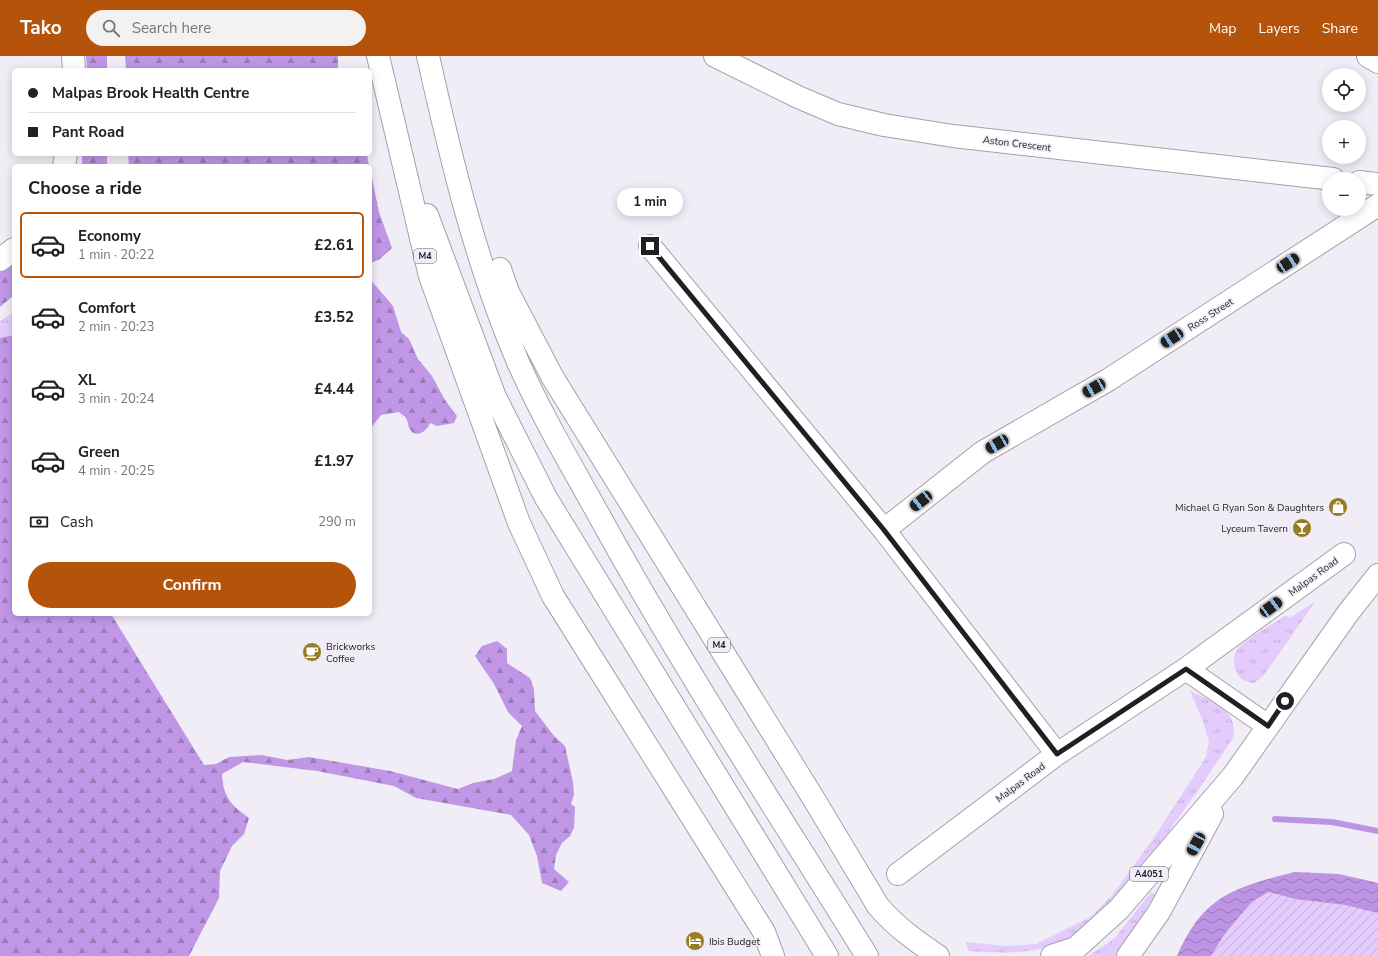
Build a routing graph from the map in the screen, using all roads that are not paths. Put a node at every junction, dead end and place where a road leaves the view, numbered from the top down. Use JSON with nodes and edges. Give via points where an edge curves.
{"nodes":[{"id":1,"x":73,"y":56,"type":"edge"},
{"id":2,"x":378,"y":56,"type":"edge"},
{"id":3,"x":428,"y":56,"type":"edge"},
{"id":4,"x":715,"y":56,"type":"edge"},
{"id":5,"x":1368,"y":56,"type":"edge"},
{"id":6,"x":1378,"y":62,"type":"edge"},
{"id":7,"x":74,"y":68,"type":"edge"},
{"id":8,"x":442,"y":119,"type":"junction"},
{"id":9,"x":1322,"y":178,"type":"edge"},
{"id":10,"x":1366,"y":183,"type":"edge"},
{"id":11,"x":1378,"y":184,"type":"edge"},
{"id":12,"x":1378,"y":205,"type":"edge"},
{"id":13,"x":650,"y":246,"type":"dead end"},
{"id":14,"x":12,"y":251,"type":"edge"},
{"id":15,"x":0,"y":260,"type":"edge"},
{"id":16,"x":478,"y":381,"type":"junction"},
{"id":17,"x":884,"y":530,"type":"junction"},
{"id":18,"x":1344,"y":554,"type":"dead end"},
{"id":19,"x":1378,"y":575,"type":"edge"},
{"id":20,"x":1186,"y":669,"type":"junction"},
{"id":21,"x":1268,"y":726,"type":"junction"},
{"id":22,"x":1057,"y":754,"type":"junction"},
{"id":23,"x":1233,"y":776,"type":"junction"},
{"id":24,"x":898,"y":874,"type":"dead end"},
{"id":25,"x":773,"y":956,"type":"edge"},
{"id":26,"x":826,"y":956,"type":"edge"},
{"id":27,"x":867,"y":956,"type":"edge"},
{"id":28,"x":938,"y":956,"type":"edge"},
{"id":29,"x":1052,"y":956,"type":"edge"},
{"id":30,"x":1128,"y":956,"type":"edge"}],
"edges":[{"from":1,"to":7,"type":"main road"},
{"from":2,"to":16,"type":"main road","number":"M4","via":[[394,124]]},
{"from":3,"to":8,"type":"main road","number":"M4"},
{"from":4,"to":9,"type":"main road","name":"Aston Crescent","via":[[838,114],[884,125],[953,136]]},
{"from":5,"to":6,"type":"main road"},
{"from":8,"to":27,"type":"main road","number":"M4","via":[[473,236],[518,362],[554,435],[694,678]]},
{"from":8,"to":28,"type":"main road","number":"M4","via":[[477,201],[508,292],[553,378],[878,906],[906,935]]},
{"from":10,"to":11,"type":"main road"},
{"from":12,"to":17,"type":"main road","name":"Ross Street","via":[[1108,380],[983,452]]},
{"from":13,"to":17,"type":"main road"},
{"from":14,"to":15,"type":"main road"},
{"from":16,"to":25,"type":"main road","number":"M4","via":[[519,523],[553,596],[764,932]]},
{"from":16,"to":26,"type":"main road","number":"M4","via":[[494,397],[546,498]]},
{"from":17,"to":22,"type":"main road"},
{"from":18,"to":20,"type":"main road","name":"Malpas Road"},
{"from":19,"to":21,"type":"main road","number":"A4051"},
{"from":20,"to":21,"type":"main road"},
{"from":20,"to":22,"type":"main road","name":"Malpas Road"},
{"from":21,"to":23,"type":"main road","number":"A4051"},
{"from":22,"to":24,"type":"main road","name":"Malpas Road"},
{"from":23,"to":29,"type":"main road","number":"A4051","via":[[1119,909],[1076,948]]},
{"from":23,"to":30,"type":"main road","number":"A4051","via":[[1158,912]]}]}
